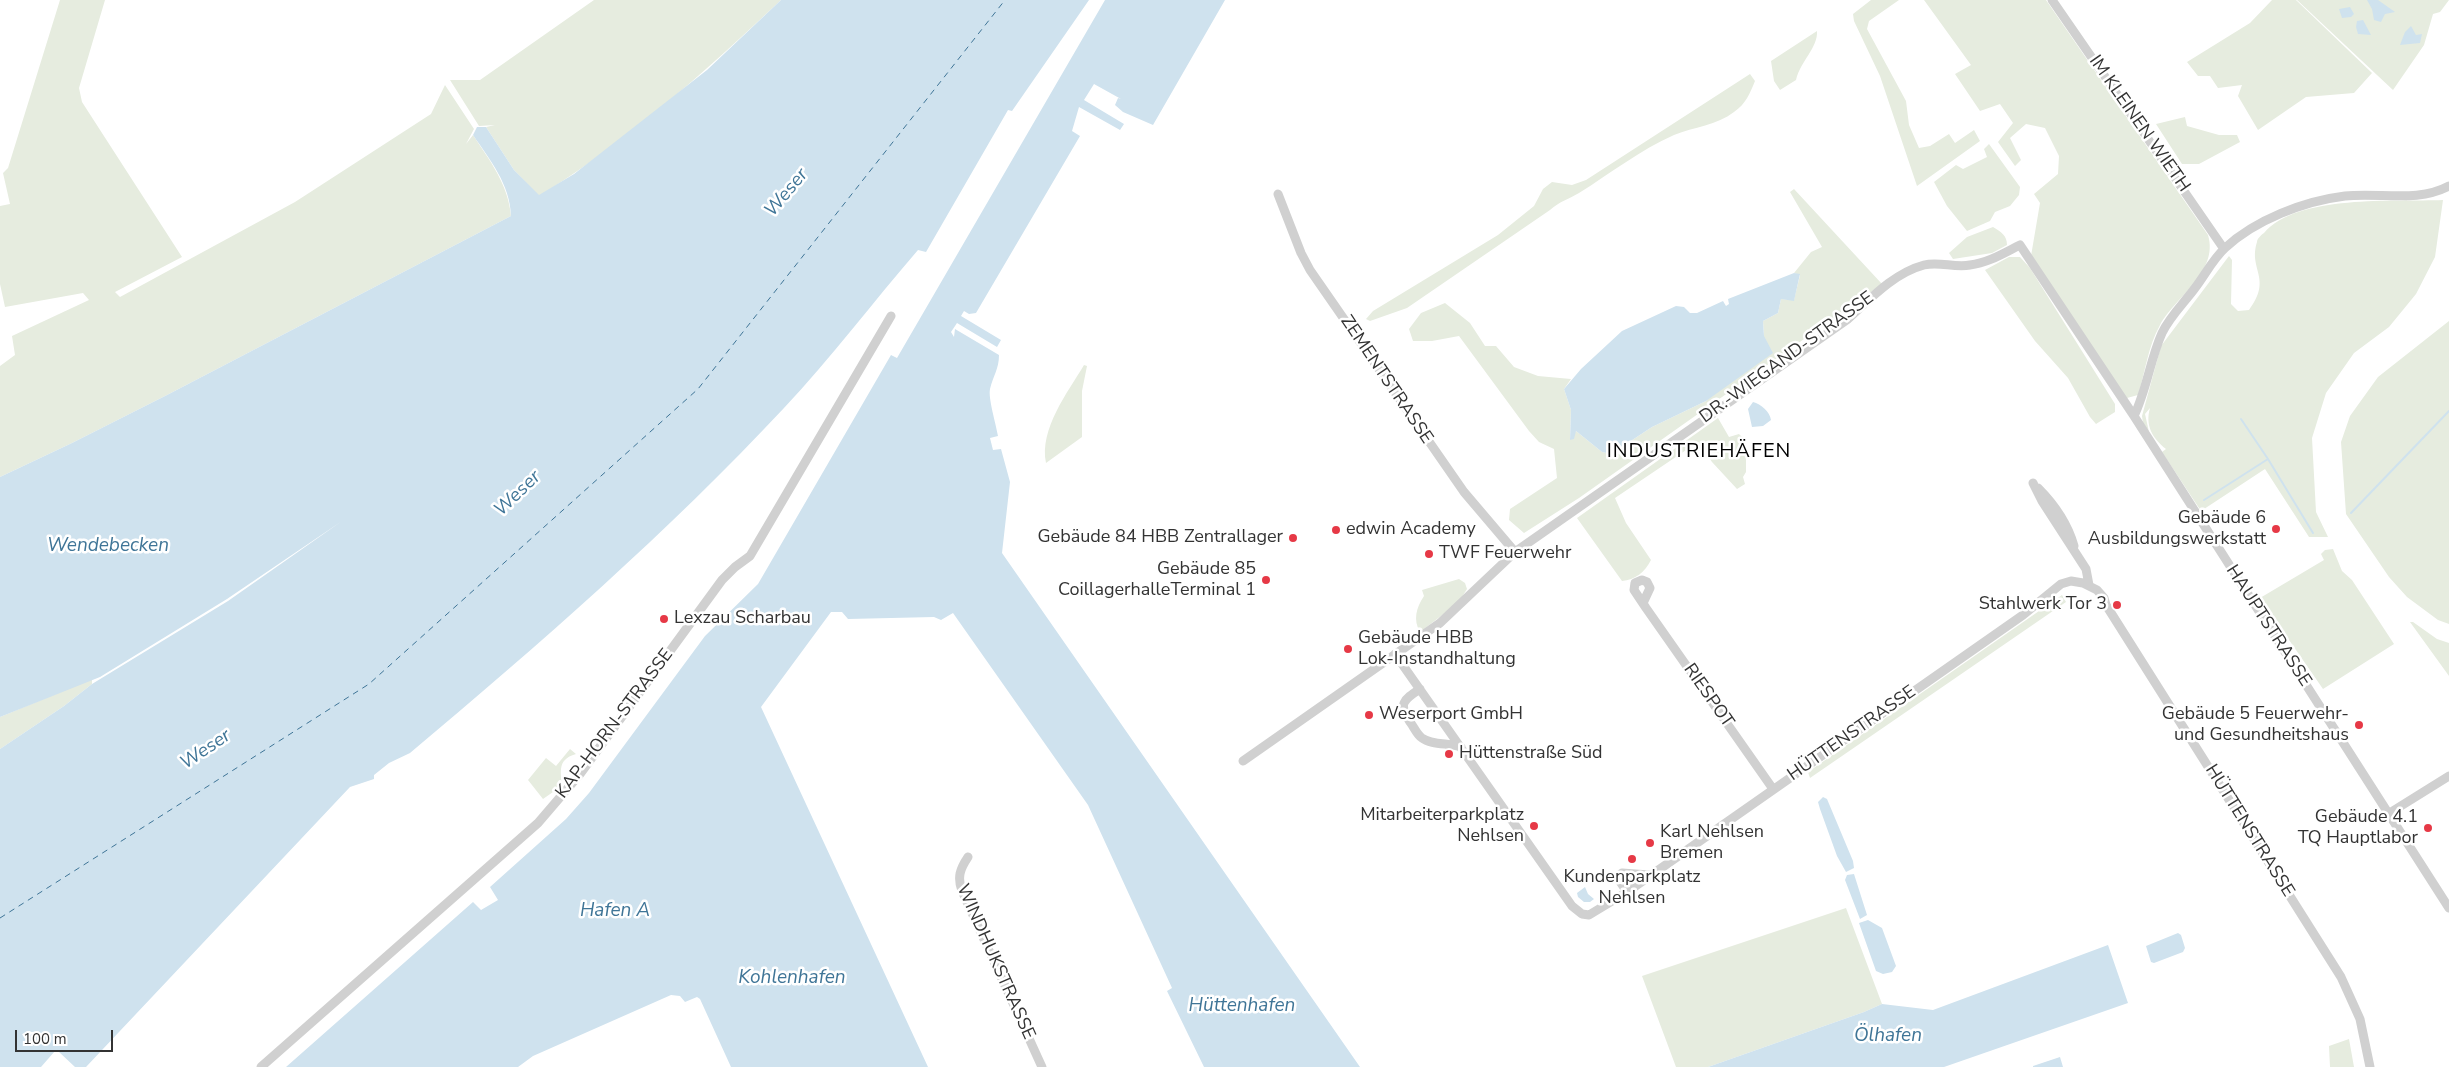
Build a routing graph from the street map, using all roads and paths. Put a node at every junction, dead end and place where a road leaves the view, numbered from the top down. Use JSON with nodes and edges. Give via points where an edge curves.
{"nodes":[{"id":1,"x":2052,"y":0,"type":"edge"},
{"id":2,"x":2449,"y":186,"type":"edge"},
{"id":3,"x":1278,"y":194,"type":"dead end"},
{"id":4,"x":2020,"y":245,"type":"joint"},
{"id":5,"x":2224,"y":249,"type":"junction"},
{"id":6,"x":891,"y":316,"type":"dead end"},
{"id":7,"x":2134,"y":416,"type":"junction"},
{"id":8,"x":2033,"y":482,"type":"dead end"},
{"id":9,"x":1515,"y":552,"type":"junction"},
{"id":10,"x":2083,"y":585,"type":"junction"},
{"id":11,"x":1643,"y":603,"type":"dead end"},
{"id":12,"x":1395,"y":654,"type":"junction"},
{"id":13,"x":1420,"y":689,"type":"junction"},
{"id":14,"x":1461,"y":747,"type":"junction"},
{"id":15,"x":1244,"y":761,"type":"dead end"},
{"id":16,"x":2449,"y":776,"type":"edge"},
{"id":17,"x":1773,"y":789,"type":"junction"},
{"id":18,"x":2388,"y":814,"type":"junction"},
{"id":19,"x":968,"y":857,"type":"dead end"},
{"id":20,"x":1650,"y":876,"type":"junction"},
{"id":21,"x":1627,"y":892,"type":"junction"},
{"id":22,"x":2449,"y":908,"type":"edge"},
{"id":23,"x":261,"y":1067,"type":"edge"},
{"id":24,"x":1042,"y":1067,"type":"edge"},
{"id":25,"x":2370,"y":1067,"type":"edge"}],
"edges":[{"from":1,"to":5,"type":"street","name":"IM KLEINEN WIETH"},
{"from":2,"to":5,"type":"street","via":[[2420,195],[2344,196],[2306,204],[2273,218]]},
{"from":3,"to":9,"type":"street","name":"ZEMENTSTRASSE","via":[[1310,270],[1464,492]]},
{"from":4,"to":7,"type":"street","name":"HAUPTSTRASSE"},
{"from":4,"to":9,"type":"street","name":"DR.-WIEGAND-STRASSE","via":[[1969,266],[1922,266],[1895,279],[1848,319]]},
{"from":5,"to":7,"type":"street","via":[[2169,320]]},
{"from":6,"to":23,"type":"street","name":"KAP-HORN-STRASSE","via":[[750,556],[722,580],[568,789],[538,823]]},
{"from":7,"to":18,"type":"street","name":"HAUPTSTRASSE"},
{"from":8,"to":10,"type":"street","via":[[2048,498],[2070,533],[2086,569]]},
{"from":9,"to":12,"type":"street","name":"DR.-WIEGAND-STRASSE","via":[[1440,623]]},
{"from":10,"to":17,"type":"street","name":"HÜTTENSTRASSE","via":[[2054,592]]},
{"from":10,"to":25,"type":"street","name":"HÜTTENSTRASSE","via":[[2104,598],[2341,977],[2360,1019]]},
{"from":11,"to":17,"type":"street","name":"RIESPOT"},
{"from":12,"to":13,"type":"street","name":"HÜTTENSTRASSE"},
{"from":12,"to":15,"type":"street","name":"DR.-WIEGAND-STRASSE"},
{"from":13,"to":14,"type":"street","name":"HÜTTENSTRASSE"},
{"from":13,"to":14,"type":"street","via":[[1406,699],[1403,711],[1422,738]]},
{"from":14,"to":21,"type":"street","name":"HÜTTENSTRASSE","via":[[1572,906],[1589,915]]},
{"from":16,"to":18,"type":"street"},
{"from":17,"to":20,"type":"street","name":"HÜTTENSTRASSE"},
{"from":18,"to":22,"type":"street","name":"HAUPTSTRASSE"},
{"from":19,"to":24,"type":"street","name":"WINDHUKSTRASSE","via":[[960,868],[958,879],[962,891]]},
{"from":20,"to":21,"type":"street","name":"HÜTTENSTRASSE"},
{"from":20,"to":21,"type":"street","via":[[1622,873],[1617,878]]}]}
